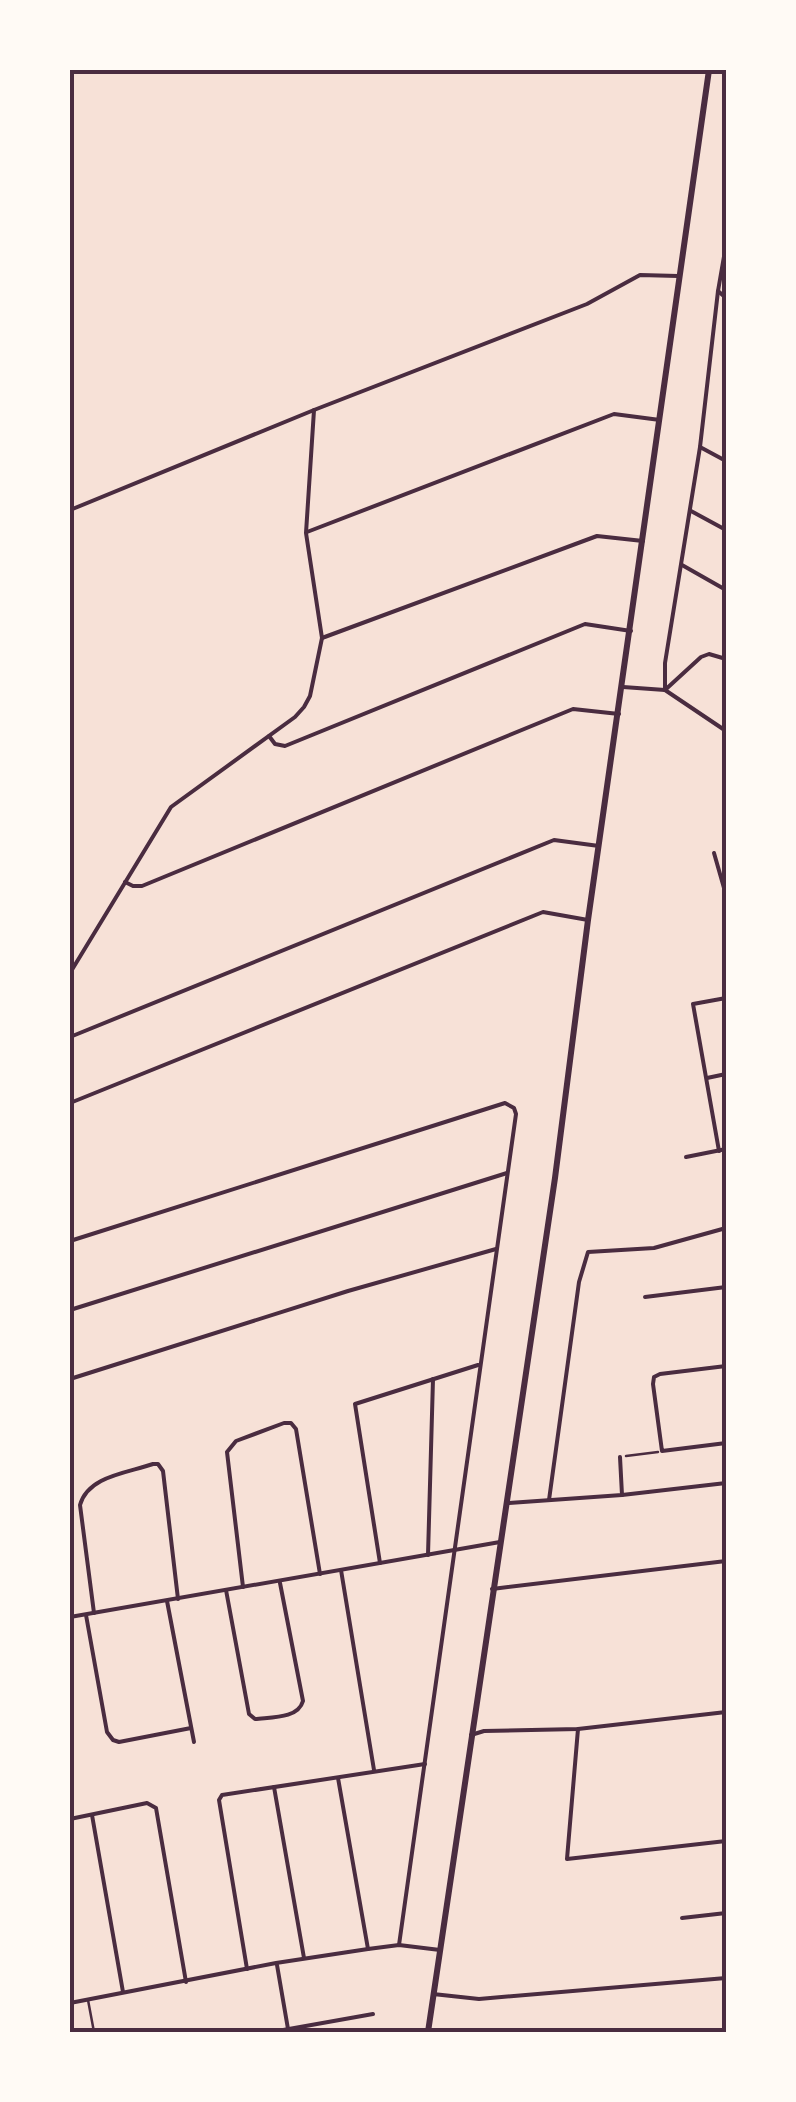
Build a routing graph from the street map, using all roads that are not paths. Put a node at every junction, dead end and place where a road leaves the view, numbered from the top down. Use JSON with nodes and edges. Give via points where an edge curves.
{"nodes":[{"id":1,"x":709,"y":70,"type":"edge"},
{"id":2,"x":726,"y":245,"type":"edge"},
{"id":3,"x":681,"y":276,"type":"junction"},
{"id":4,"x":718,"y":291,"type":"junction"},
{"id":5,"x":726,"y":298,"type":"edge"},
{"id":6,"x":314,"y":410,"type":"junction"},
{"id":7,"x":660,"y":420,"type":"junction"},
{"id":8,"x":700,"y":447,"type":"junction"},
{"id":9,"x":726,"y":461,"type":"edge"},
{"id":10,"x":70,"y":510,"type":"edge"},
{"id":11,"x":690,"y":510,"type":"junction"},
{"id":12,"x":726,"y":530,"type":"edge"},
{"id":13,"x":306,"y":533,"type":"junction"},
{"id":14,"x":643,"y":541,"type":"junction"},
{"id":15,"x":682,"y":565,"type":"junction"},
{"id":16,"x":726,"y":590,"type":"edge"},
{"id":17,"x":631,"y":631,"type":"junction"},
{"id":18,"x":322,"y":638,"type":"junction"},
{"id":19,"x":726,"y":659,"type":"edge"},
{"id":20,"x":623,"y":686,"type":"junction"},
{"id":21,"x":665,"y":690,"type":"junction"},
{"id":22,"x":619,"y":714,"type":"junction"},
{"id":23,"x":726,"y":730,"type":"edge"},
{"id":24,"x":269,"y":736,"type":"junction"},
{"id":25,"x":599,"y":846,"type":"junction"},
{"id":26,"x":714,"y":853,"type":"dead end"},
{"id":27,"x":125,"y":882,"type":"junction"},
{"id":28,"x":726,"y":912,"type":"edge"},
{"id":29,"x":588,"y":920,"type":"junction"},
{"id":30,"x":70,"y":972,"type":"edge"},
{"id":31,"x":726,"y":998,"type":"edge"},
{"id":32,"x":70,"y":1037,"type":"edge"},
{"id":33,"x":726,"y":1074,"type":"edge"},
{"id":34,"x":707,"y":1078,"type":"junction"},
{"id":35,"x":70,"y":1102,"type":"edge"},
{"id":36,"x":726,"y":1149,"type":"edge"},
{"id":37,"x":719,"y":1150,"type":"junction"},
{"id":38,"x":686,"y":1157,"type":"dead end"},
{"id":39,"x":507,"y":1173,"type":"junction"},
{"id":40,"x":726,"y":1228,"type":"edge"},
{"id":41,"x":70,"y":1242,"type":"edge"},
{"id":42,"x":496,"y":1250,"type":"junction"},
{"id":43,"x":726,"y":1288,"type":"edge"},
{"id":44,"x":646,"y":1297,"type":"dead end"},
{"id":45,"x":70,"y":1310,"type":"edge"},
{"id":46,"x":479,"y":1365,"type":"junction"},
{"id":47,"x":726,"y":1366,"type":"edge"},
{"id":48,"x":70,"y":1378,"type":"edge"},
{"id":49,"x":433,"y":1379,"type":"junction"},
{"id":50,"x":726,"y":1443,"type":"edge"},
{"id":51,"x":620,"y":1456,"type":"road end"},
{"id":52,"x":726,"y":1484,"type":"edge"},
{"id":53,"x":622,"y":1496,"type":"junction"},
{"id":54,"x":549,"y":1500,"type":"junction"},
{"id":55,"x":504,"y":1504,"type":"junction"},
{"id":56,"x":500,"y":1542,"type":"junction"},
{"id":57,"x":454,"y":1550,"type":"junction"},
{"id":58,"x":428,"y":1555,"type":"junction"},
{"id":59,"x":726,"y":1561,"type":"edge"},
{"id":60,"x":380,"y":1563,"type":"junction"},
{"id":61,"x":340,"y":1570,"type":"junction"},
{"id":62,"x":320,"y":1574,"type":"junction"},
{"id":63,"x":280,"y":1581,"type":"junction"},
{"id":64,"x":243,"y":1587,"type":"junction"},
{"id":65,"x":492,"y":1589,"type":"junction"},
{"id":66,"x":226,"y":1590,"type":"junction"},
{"id":67,"x":178,"y":1599,"type":"junction"},
{"id":68,"x":168,"y":1601,"type":"junction"},
{"id":69,"x":94,"y":1614,"type":"junction"},
{"id":70,"x":86,"y":1615,"type":"junction"},
{"id":71,"x":70,"y":1617,"type":"edge"},
{"id":72,"x":726,"y":1712,"type":"edge"},
{"id":73,"x":191,"y":1728,"type":"junction"},
{"id":74,"x":578,"y":1729,"type":"junction"},
{"id":75,"x":471,"y":1735,"type":"junction"},
{"id":76,"x":194,"y":1742,"type":"dead end"},
{"id":77,"x":424,"y":1764,"type":"junction"},
{"id":78,"x":374,"y":1770,"type":"junction"},
{"id":79,"x":338,"y":1778,"type":"junction"},
{"id":80,"x":274,"y":1787,"type":"junction"},
{"id":81,"x":92,"y":1815,"type":"junction"},
{"id":82,"x":70,"y":1819,"type":"edge"},
{"id":83,"x":726,"y":1841,"type":"edge"},
{"id":84,"x":726,"y":1913,"type":"edge"},
{"id":85,"x":682,"y":1918,"type":"dead end"},
{"id":86,"x":399,"y":1945,"type":"junction"},
{"id":87,"x":368,"y":1948,"type":"junction"},
{"id":88,"x":440,"y":1950,"type":"junction"},
{"id":89,"x":304,"y":1958,"type":"junction"},
{"id":90,"x":276,"y":1964,"type":"junction"},
{"id":91,"x":247,"y":1969,"type":"junction"},
{"id":92,"x":726,"y":1978,"type":"edge"},
{"id":93,"x":186,"y":1982,"type":"junction"},
{"id":94,"x":124,"y":1993,"type":"junction"},
{"id":95,"x":434,"y":1994,"type":"junction"},
{"id":96,"x":88,"y":2000,"type":"junction"},
{"id":97,"x":70,"y":2003,"type":"edge"},
{"id":98,"x":373,"y":2014,"type":"dead end"},
{"id":99,"x":288,"y":2029,"type":"junction"},
{"id":100,"x":94,"y":2032,"type":"edge"},
{"id":101,"x":272,"y":2032,"type":"edge"},
{"id":102,"x":428,"y":2032,"type":"edge"}],
"edges":[{"from":1,"to":3,"type":"highway"},
{"from":2,"to":4,"type":"street"},
{"from":3,"to":6,"type":"street","via":[[640,275],[588,304]]},
{"from":3,"to":7,"type":"highway"},
{"from":4,"to":5,"type":"street"},
{"from":4,"to":8,"type":"street"},
{"from":6,"to":10,"type":"street"},
{"from":6,"to":13,"type":"street"},
{"from":7,"to":13,"type":"street","via":[[614,414]]},
{"from":7,"to":14,"type":"highway"},
{"from":8,"to":9,"type":"street"},
{"from":8,"to":11,"type":"street"},
{"from":11,"to":12,"type":"street"},
{"from":11,"to":15,"type":"street"},
{"from":13,"to":18,"type":"street"},
{"from":14,"to":17,"type":"highway"},
{"from":14,"to":18,"type":"street","via":[[596,536]]},
{"from":15,"to":16,"type":"street"},
{"from":15,"to":21,"type":"street"},
{"from":17,"to":20,"type":"highway"},
{"from":17,"to":24,"type":"street","via":[[585,624],[285,746]]},
{"from":18,"to":24,"type":"street","via":[[310,696]]},
{"from":19,"to":21,"type":"street","via":[[701,657]]},
{"from":20,"to":21,"type":"street"},
{"from":20,"to":22,"type":"highway"},
{"from":21,"to":23,"type":"street"},
{"from":22,"to":25,"type":"highway"},
{"from":22,"to":27,"type":"street","via":[[573,708],[142,886]]},
{"from":24,"to":27,"type":"street","via":[[171,807]]},
{"from":25,"to":29,"type":"highway"},
{"from":25,"to":32,"type":"street","via":[[554,840]]},
{"from":26,"to":28,"type":"street"},
{"from":27,"to":30,"type":"street"},
{"from":29,"to":35,"type":"street","via":[[543,912]]},
{"from":29,"to":55,"type":"highway"},
{"from":31,"to":34,"type":"street","via":[[693,1004]]},
{"from":33,"to":34,"type":"street"},
{"from":34,"to":37,"type":"street"},
{"from":36,"to":37,"type":"street"},
{"from":37,"to":38,"type":"street"},
{"from":39,"to":41,"type":"street","via":[[516,1114],[505,1102]]},
{"from":39,"to":42,"type":"street"},
{"from":39,"to":45,"type":"street"},
{"from":40,"to":54,"type":"street","via":[[654,1248],[588,1252]]},
{"from":42,"to":46,"type":"street"},
{"from":42,"to":48,"type":"street"},
{"from":43,"to":44,"type":"street"},
{"from":46,"to":49,"type":"street"},
{"from":46,"to":57,"type":"street"},
{"from":47,"to":50,"type":"street","via":[[660,1374],[653,1384],[662,1452]]},
{"from":49,"to":58,"type":"street"},
{"from":49,"to":60,"type":"street","via":[[355,1406]]},
{"from":51,"to":53,"type":"street"},
{"from":52,"to":53,"type":"street"},
{"from":53,"to":54,"type":"street"},
{"from":54,"to":55,"type":"street"},
{"from":55,"to":56,"type":"highway"},
{"from":56,"to":57,"type":"street"},
{"from":56,"to":65,"type":"highway"},
{"from":57,"to":58,"type":"street"},
{"from":57,"to":77,"type":"street"},
{"from":58,"to":60,"type":"street"},
{"from":59,"to":65,"type":"street"},
{"from":60,"to":61,"type":"street"},
{"from":61,"to":62,"type":"street"},
{"from":61,"to":78,"type":"street"},
{"from":62,"to":63,"type":"street"},
{"from":62,"to":64,"type":"street","via":[[296,1428],[284,1422],[236,1440],[227,1452]]},
{"from":63,"to":64,"type":"street"},
{"from":63,"to":66,"type":"street","via":[[303,1701],[297,1712],[255,1719],[249,1714]]},
{"from":64,"to":66,"type":"street"},
{"from":65,"to":75,"type":"highway"},
{"from":66,"to":67,"type":"street"},
{"from":67,"to":68,"type":"street"},
{"from":67,"to":69,"type":"street","via":[[163,1471],[153,1464],[84,1493]]},
{"from":68,"to":69,"type":"street"},
{"from":68,"to":73,"type":"street"},
{"from":69,"to":70,"type":"street"},
{"from":70,"to":71,"type":"street"},
{"from":70,"to":73,"type":"street","via":[[113,1740]]},
{"from":72,"to":74,"type":"street"},
{"from":73,"to":76,"type":"street"},
{"from":74,"to":75,"type":"street"},
{"from":74,"to":83,"type":"street","via":[[567,1859]]},
{"from":75,"to":88,"type":"highway"},
{"from":77,"to":78,"type":"street"},
{"from":77,"to":86,"type":"street"},
{"from":78,"to":79,"type":"street"},
{"from":79,"to":80,"type":"street"},
{"from":79,"to":87,"type":"street"},
{"from":80,"to":89,"type":"street"},
{"from":80,"to":91,"type":"street","via":[[219,1800]]},
{"from":81,"to":82,"type":"street"},
{"from":81,"to":93,"type":"street","via":[[147,1803],[156,1808]]},
{"from":81,"to":94,"type":"street"},
{"from":84,"to":85,"type":"street"},
{"from":86,"to":87,"type":"street"},
{"from":86,"to":88,"type":"street"},
{"from":87,"to":89,"type":"street"},
{"from":88,"to":95,"type":"highway"},
{"from":89,"to":90,"type":"street"},
{"from":90,"to":91,"type":"street"},
{"from":90,"to":99,"type":"street"},
{"from":91,"to":93,"type":"street"},
{"from":92,"to":95,"type":"street","via":[[480,1999]]},
{"from":93,"to":94,"type":"street"},
{"from":94,"to":96,"type":"street"},
{"from":95,"to":102,"type":"highway"},
{"from":96,"to":97,"type":"street"},
{"from":96,"to":100,"type":"lane"},
{"from":98,"to":99,"type":"street"},
{"from":99,"to":101,"type":"street"}]}
